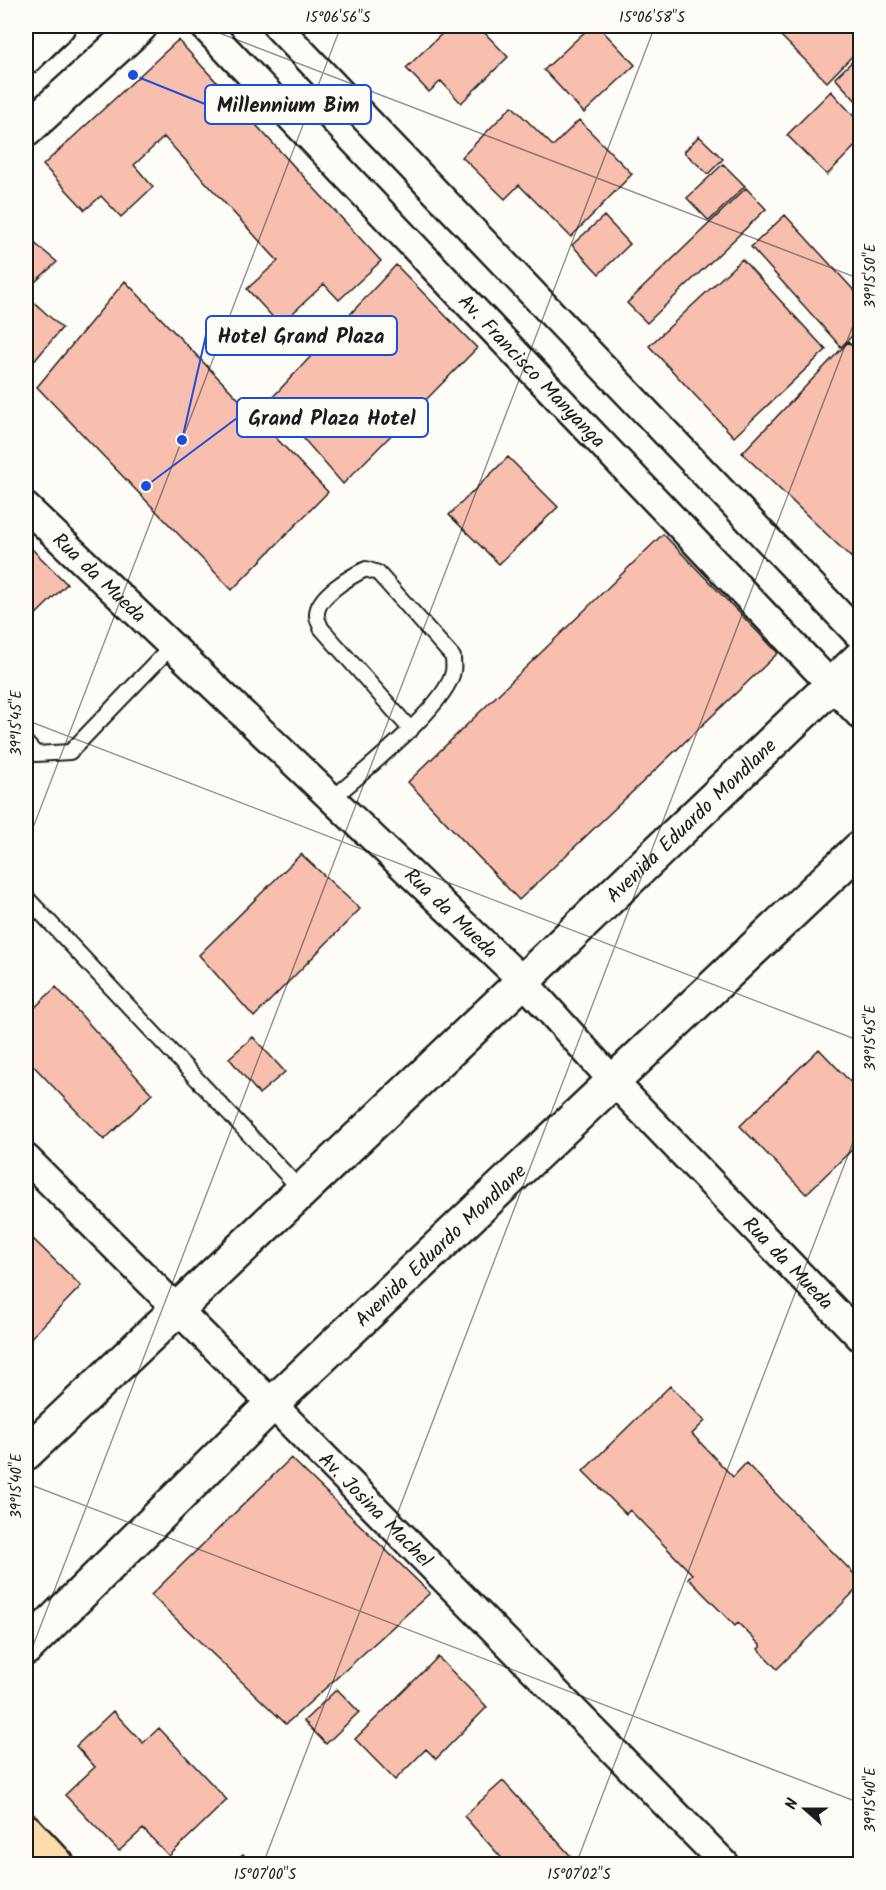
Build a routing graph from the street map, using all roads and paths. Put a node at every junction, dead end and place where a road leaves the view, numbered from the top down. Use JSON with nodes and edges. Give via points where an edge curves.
{"nodes":[{"id":1,"x":58,"y":26,"type":"edge"},
{"id":2,"x":140,"y":26,"type":"edge"},
{"id":3,"x":204,"y":26,"type":"edge"},
{"id":4,"x":278,"y":26,"type":"edge"},
{"id":5,"x":26,"y":57,"type":"edge"},
{"id":6,"x":26,"y":130,"type":"edge"},
{"id":7,"x":26,"y":507,"type":"edge"},
{"id":8,"x":861,"y":636,"type":"edge"},
{"id":9,"x":172,"y":646,"type":"junction"},
{"id":10,"x":861,"y":657,"type":"edge"},
{"id":11,"x":831,"y":685,"type":"junction"},
{"id":12,"x":861,"y":715,"type":"edge"},
{"id":13,"x":411,"y":730,"type":"junction"},
{"id":14,"x":26,"y":743,"type":"edge"},
{"id":15,"x":332,"y":799,"type":"junction"},
{"id":16,"x":861,"y":848,"type":"edge"},
{"id":17,"x":26,"y":897,"type":"edge"},
{"id":18,"x":523,"y":981,"type":"junction"},
{"id":19,"x":615,"y":1082,"type":"junction"},
{"id":20,"x":26,"y":1158,"type":"edge"},
{"id":21,"x":302,"y":1191,"type":"junction"},
{"id":22,"x":177,"y":1309,"type":"junction"},
{"id":23,"x":861,"y":1337,"type":"edge"},
{"id":24,"x":272,"y":1404,"type":"junction"},
{"id":25,"x":26,"y":1453,"type":"edge"},
{"id":26,"x":26,"y":1648,"type":"edge"},
{"id":27,"x":26,"y":1831,"type":"edge"},
{"id":28,"x":57,"y":1864,"type":"edge"},
{"id":29,"x":725,"y":1864,"type":"edge"}],
"edges":[{"from":1,"to":5,"type":"main road"},
{"from":2,"to":6,"type":"main road"},
{"from":3,"to":11,"type":"street","name":"Av. Francisco Manyanga"},
{"from":4,"to":8,"type":"street"},
{"from":7,"to":9,"type":"street","name":"Rua da Mueda"},
{"from":9,"to":14,"type":"lane","via":[[70,752],[36,754]]},
{"from":9,"to":15,"type":"street","name":"Rua da Mueda"},
{"from":10,"to":11,"type":"main road","name":"Avenida Eduardo Mondlane"},
{"from":11,"to":12,"type":"street","name":"Av. Francisco Manyanga"},
{"from":11,"to":18,"type":"main road","name":"Avenida Eduardo Mondlane"},
{"from":13,"to":13,"type":"lane","via":[[321,628],[316,615],[321,603],[348,577],[366,569],[378,573],[453,657],[453,673],[443,694]]},
{"from":13,"to":15,"type":"lane"},
{"from":15,"to":18,"type":"street","name":"Rua da Mueda"},
{"from":16,"to":19,"type":"main road","name":"Avenida Eduardo Mondlane"},
{"from":17,"to":21,"type":"lane"},
{"from":18,"to":19,"type":"street","name":"Rua da Mueda"},
{"from":18,"to":21,"type":"main road","name":"Avenida Eduardo Mondlane"},
{"from":19,"to":23,"type":"street","name":"Rua da Mueda"},
{"from":19,"to":24,"type":"main road","name":"Avenida Eduardo Mondlane"},
{"from":20,"to":22,"type":"street","name":"Av. Josina Machel"},
{"from":21,"to":22,"type":"main road","name":"Avenida Eduardo Mondlane"},
{"from":22,"to":24,"type":"street","name":"Av. Josina Machel"},
{"from":22,"to":25,"type":"main road","name":"Avenida Eduardo Mondlane"},
{"from":24,"to":26,"type":"main road","name":"Avenida Eduardo Mondlane"},
{"from":24,"to":29,"type":"street","name":"Av. Josina Machel"},
{"from":27,"to":28,"type":"main road"}]}
